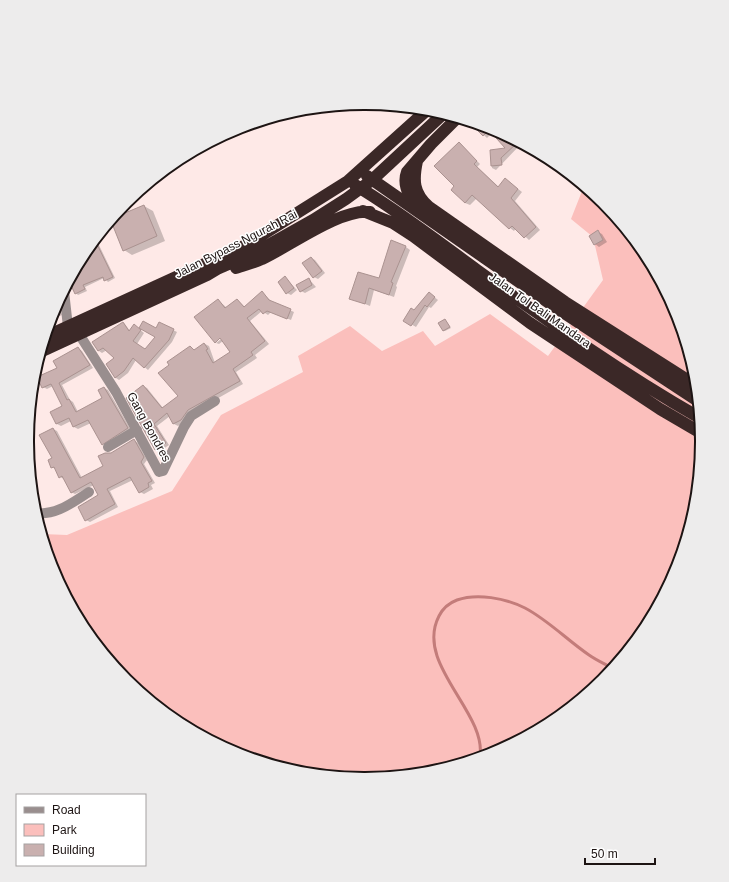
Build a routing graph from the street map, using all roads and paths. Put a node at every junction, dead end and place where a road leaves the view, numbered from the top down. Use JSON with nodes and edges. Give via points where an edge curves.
{"nodes":[{"id":1,"x":421,"y":115,"type":"edge"},
{"id":2,"x":438,"y":119,"type":"edge"},
{"id":3,"x":453,"y":123,"type":"edge"},
{"id":4,"x":417,"y":161,"type":"junction"},
{"id":5,"x":361,"y":171,"type":"junction"},
{"id":6,"x":372,"y":180,"type":"junction"},
{"id":7,"x":348,"y":181,"type":"junction"},
{"id":8,"x":360,"y":188,"type":"junction"},
{"id":9,"x":364,"y":211,"type":"junction"},
{"id":10,"x":417,"y":211,"type":"junction"},
{"id":11,"x":410,"y":222,"type":"junction"},
{"id":12,"x":475,"y":269,"type":"junction"},
{"id":13,"x":207,"y":275,"type":"junction"},
{"id":14,"x":66,"y":299,"type":"edge"},
{"id":15,"x":560,"y":302,"type":"junction"},
{"id":16,"x":530,"y":323,"type":"junction"},
{"id":17,"x":72,"y":325,"type":"junction"},
{"id":18,"x":544,"y":325,"type":"junction"},
{"id":19,"x":52,"y":334,"type":"edge"},
{"id":20,"x":49,"y":345,"type":"edge"},
{"id":21,"x":690,"y":381,"type":"edge"},
{"id":22,"x":692,"y":397,"type":"edge"},
{"id":23,"x":215,"y":401,"type":"dead end"},
{"id":24,"x":694,"y":414,"type":"edge"},
{"id":25,"x":694,"y":429,"type":"edge"},
{"id":26,"x":137,"y":430,"type":"junction"},
{"id":27,"x":108,"y":447,"type":"dead end"},
{"id":28,"x":90,"y":492,"type":"dead end"},
{"id":29,"x":42,"y":514,"type":"edge"}],
"edges":[{"from":1,"to":5,"type":"highway","name":"Jalan Bypass Ngurah Rai"},
{"from":2,"to":6,"type":"highway","name":"Jalan Bypass Ngurah Rai"},
{"from":3,"to":4,"type":"highway","name":"Jalan Tol Bali Mandara"},
{"from":4,"to":10,"type":"highway","name":"Jalan Tol Bali Mandara","via":[[405,178],[407,190]]},
{"from":4,"to":15,"type":"highway","name":"Jalan Tol Bali Mandara","via":[[414,182],[425,203]]},
{"from":5,"to":6,"type":"highway","name":"Jalan Tol Bali Mandara"},
{"from":5,"to":7,"type":"highway","name":"Jalan Bypass Ngurah Rai"},
{"from":6,"to":8,"type":"highway","name":"Jalan Bypass Ngurah Rai"},
{"from":6,"to":10,"type":"highway","name":"Jalan Tol Bali Mandara"},
{"from":7,"to":8,"type":"highway","name":"Jalan Tol Bali Mandara"},
{"from":7,"to":17,"type":"highway","name":"Jalan Bypass Ngurah Rai","via":[[246,245]]},
{"from":8,"to":11,"type":"highway","name":"Jalan Tol Bali Mandara"},
{"from":8,"to":13,"type":"highway","name":"Jalan Bypass Ngurah Rai","via":[[307,224]]},
{"from":9,"to":11,"type":"highway","name":"Jalan Tol Bali Mandara","via":[[387,214]]},
{"from":9,"to":13,"type":"highway","name":"Jalan Tol Bali Mandara","via":[[344,215],[261,260],[219,274]]},
{"from":9,"to":16,"type":"highway","name":"Jalan Tol Bali Mandara","via":[[393,223],[413,236]]},
{"from":10,"to":15,"type":"highway","name":"Jalan Tol Bali Mandara","via":[[482,257]]},
{"from":11,"to":12,"type":"highway","name":"Jalan Tol Bali Mandara"},
{"from":12,"to":16,"type":"highway"},
{"from":12,"to":18,"type":"highway","name":"Jalan Tol Bali Mandara"},
{"from":13,"to":17,"type":"highway","name":"Jalan Bypass Ngurah Rai"},
{"from":14,"to":17,"type":"street"},
{"from":15,"to":21,"type":"highway","name":"Jalan Tol Bali Mandara"},
{"from":15,"to":22,"type":"highway","name":"Jalan Tol Bali Mandara"},
{"from":16,"to":18,"type":"highway","name":"Jalan Tol Bali Mandara"},
{"from":17,"to":19,"type":"highway","name":"Jalan Bypass Ngurah Rai"},
{"from":17,"to":20,"type":"highway","name":"Jalan Bypass Ngurah Rai"},
{"from":17,"to":26,"type":"street","name":"Gang Bondres"},
{"from":18,"to":24,"type":"highway","name":"Jalan Tol Bali Mandara"},
{"from":18,"to":25,"type":"highway","name":"Jalan Tol Bali Mandara","via":[[660,409]]},
{"from":23,"to":26,"type":"street","name":"Gang Bondres","via":[[191,416],[161,473],[157,470]]},
{"from":26,"to":27,"type":"street"},
{"from":28,"to":29,"type":"street","via":[[56,512]]}]}
